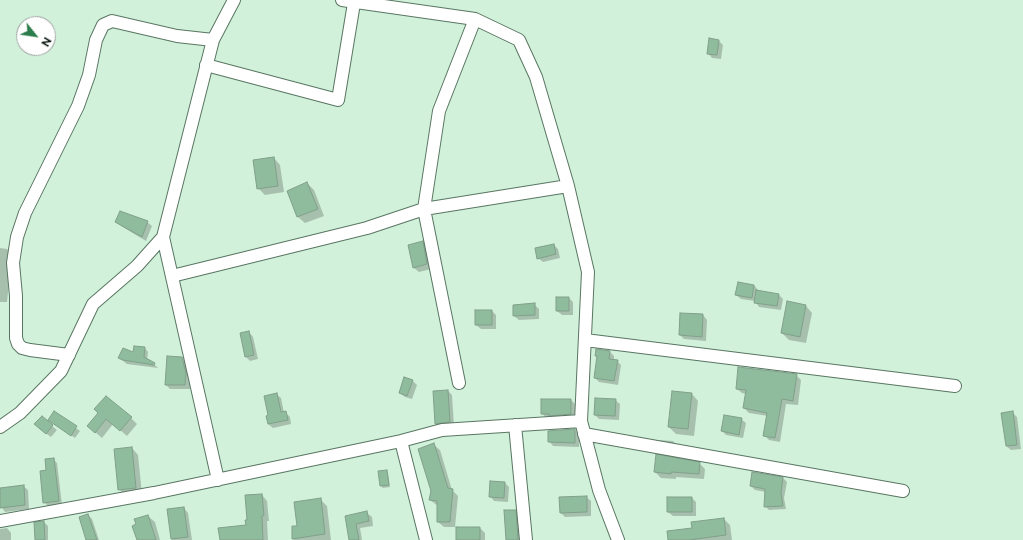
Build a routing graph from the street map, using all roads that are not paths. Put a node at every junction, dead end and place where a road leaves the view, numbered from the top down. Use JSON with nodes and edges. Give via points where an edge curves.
{"nodes":[{"id":1,"x":234,"y":0,"type":"edge"},
{"id":2,"x":348,"y":1,"type":"edge"},
{"id":3,"x":475,"y":19,"type":"junction"},
{"id":4,"x":212,"y":40,"type":"junction"},
{"id":5,"x":206,"y":65,"type":"junction"},
{"id":6,"x":568,"y":186,"type":"junction"},
{"id":7,"x":424,"y":210,"type":"junction"},
{"id":8,"x":162,"y":237,"type":"junction"},
{"id":9,"x":172,"y":276,"type":"junction"},
{"id":10,"x":585,"y":340,"type":"junction"},
{"id":11,"x":69,"y":355,"type":"junction"},
{"id":12,"x":460,"y":383,"type":"dead end"},
{"id":13,"x":955,"y":386,"type":"dead end"},
{"id":14,"x":581,"y":421,"type":"junction"},
{"id":15,"x":515,"y":425,"type":"junction"},
{"id":16,"x":0,"y":427,"type":"edge"},
{"id":17,"x":584,"y":434,"type":"junction"},
{"id":18,"x":401,"y":441,"type":"junction"},
{"id":19,"x":218,"y":480,"type":"junction"},
{"id":20,"x":903,"y":491,"type":"dead end"},
{"id":21,"x":0,"y":521,"type":"edge"},
{"id":22,"x":426,"y":540,"type":"edge"},
{"id":23,"x":526,"y":540,"type":"edge"},
{"id":24,"x":618,"y":540,"type":"edge"}],
"edges":[{"from":1,"to":4,"type":"street"},
{"from":2,"to":3,"type":"street"},
{"from":2,"to":5,"type":"street","via":[[338,100]]},
{"from":3,"to":6,"type":"street","via":[[519,40],[536,77]]},
{"from":3,"to":7,"type":"street","via":[[439,111]]},
{"from":4,"to":5,"type":"street"},
{"from":4,"to":11,"type":"street","via":[[177,36],[112,21],[103,25],[96,40],[89,75],[78,106],[25,213],[17,237],[13,263],[18,344],[30,350]]},
{"from":5,"to":8,"type":"street"},
{"from":6,"to":7,"type":"street"},
{"from":6,"to":10,"type":"street","via":[[588,272]]},
{"from":7,"to":9,"type":"street","via":[[367,228]]},
{"from":7,"to":12,"type":"street"},
{"from":8,"to":9,"type":"street"},
{"from":8,"to":11,"type":"street","via":[[137,266],[93,304]]},
{"from":9,"to":19,"type":"street"},
{"from":10,"to":13,"type":"street"},
{"from":10,"to":14,"type":"street"},
{"from":11,"to":16,"type":"street","via":[[61,371],[20,414]]},
{"from":14,"to":15,"type":"street"},
{"from":14,"to":17,"type":"street"},
{"from":15,"to":18,"type":"street","via":[[442,430]]},
{"from":15,"to":23,"type":"street"},
{"from":17,"to":20,"type":"street"},
{"from":17,"to":24,"type":"street","via":[[599,490]]},
{"from":18,"to":19,"type":"street"},
{"from":18,"to":22,"type":"street"},
{"from":19,"to":21,"type":"street"}]}
